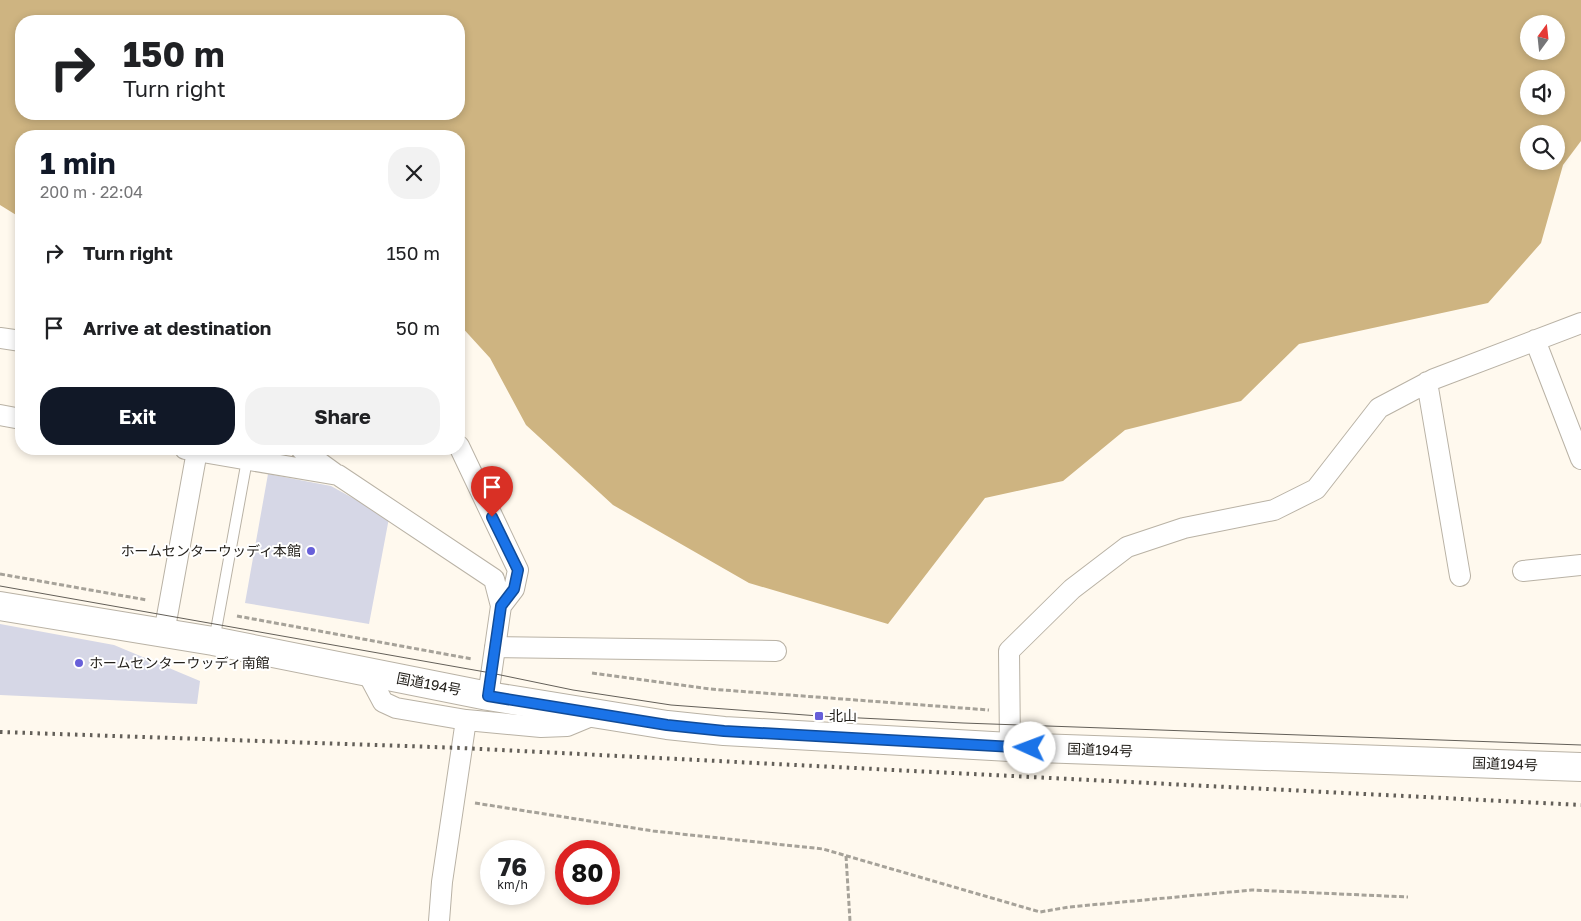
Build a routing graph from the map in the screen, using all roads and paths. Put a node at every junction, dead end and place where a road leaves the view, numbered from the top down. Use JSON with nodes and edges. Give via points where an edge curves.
{"nodes":[{"id":1,"x":1581,"y":323,"type":"edge"},
{"id":2,"x":0,"y":338,"type":"edge"},
{"id":3,"x":1535,"y":340,"type":"junction"},
{"id":4,"x":15,"y":341,"type":"edge"},
{"id":5,"x":1427,"y":382,"type":"junction"},
{"id":6,"x":0,"y":415,"type":"edge"},
{"id":7,"x":15,"y":418,"type":"edge"},
{"id":8,"x":190,"y":455,"type":"edge"},
{"id":9,"x":219,"y":455,"type":"edge"},
{"id":10,"x":310,"y":455,"type":"edge"},
{"id":11,"x":463,"y":455,"type":"edge"},
{"id":12,"x":1581,"y":459,"type":"edge"},
{"id":13,"x":247,"y":460,"type":"junction"},
{"id":14,"x":338,"y":475,"type":"junction"},
{"id":15,"x":1581,"y":565,"type":"edge"},
{"id":16,"x":1523,"y":571,"type":"dead end"},
{"id":17,"x":0,"y":574,"type":"edge"},
{"id":18,"x":1460,"y":576,"type":"dead end"},
{"id":19,"x":169,"y":604,"type":"junction"},
{"id":20,"x":0,"y":606,"type":"edge"},
{"id":21,"x":501,"y":606,"type":"junction"},
{"id":22,"x":218,"y":613,"type":"junction"},
{"id":23,"x":164,"y":633,"type":"junction"},
{"id":24,"x":213,"y":641,"type":"junction"},
{"id":25,"x":776,"y":651,"type":"dead end"},
{"id":26,"x":494,"y":655,"type":"junction"},
{"id":27,"x":367,"y":672,"type":"junction"},
{"id":28,"x":591,"y":673,"type":"dead end"},
{"id":29,"x":488,"y":696,"type":"junction"},
{"id":30,"x":1010,"y":712,"type":"junction"},
{"id":31,"x":596,"y":714,"type":"junction"},
{"id":32,"x":466,"y":720,"type":"junction"},
{"id":33,"x":1010,"y":747,"type":"junction"},
{"id":34,"x":1581,"y":766,"type":"edge"},
{"id":35,"x":454,"y":799,"type":"junction"},
{"id":36,"x":846,"y":856,"type":"junction"},
{"id":37,"x":1408,"y":897,"type":"dead end"},
{"id":38,"x":439,"y":921,"type":"edge"},
{"id":39,"x":850,"y":921,"type":"edge"}],
"edges":[{"from":1,"to":3,"type":"street"},
{"from":2,"to":4,"type":"street"},
{"from":3,"to":5,"type":"street"},
{"from":3,"to":12,"type":"street"},
{"from":5,"to":18,"type":"street"},
{"from":5,"to":30,"type":"street","via":[[1379,408],[1316,489],[1274,510],[1184,528],[1127,547],[1072,589],[1009,651]]},
{"from":6,"to":7,"type":"street"},
{"from":8,"to":19,"type":"street"},
{"from":9,"to":13,"type":"street"},
{"from":10,"to":14,"type":"street"},
{"from":11,"to":21,"type":"street","via":[[518,570],[514,589]]},
{"from":13,"to":14,"type":"street"},
{"from":13,"to":22,"type":"lane"},
{"from":14,"to":21,"type":"street","via":[[494,579]]},
{"from":15,"to":16,"type":"street"},
{"from":17,"to":19,"type":"path"},
{"from":19,"to":23,"type":"street"},
{"from":20,"to":23,"type":"highway","name":"国道194号"},
{"from":21,"to":26,"type":"street"},
{"from":22,"to":24,"type":"lane"},
{"from":22,"to":26,"type":"path"},
{"from":23,"to":24,"type":"highway","name":"国道194号"},
{"from":24,"to":27,"type":"highway","name":"国道194号"},
{"from":25,"to":26,"type":"street"},
{"from":26,"to":29,"type":"street"},
{"from":27,"to":29,"type":"highway","name":"国道194号"},
{"from":27,"to":32,"type":"street","via":[[383,702],[396,708]]},
{"from":28,"to":30,"type":"path","via":[[710,689]]},
{"from":29,"to":31,"type":"highway","name":"国道194号"},
{"from":30,"to":33,"type":"street"},
{"from":31,"to":32,"type":"street","via":[[567,726],[541,727]]},
{"from":31,"to":33,"type":"highway","name":"国道194号","via":[[724,731]]},
{"from":32,"to":35,"type":"street"},
{"from":33,"to":34,"type":"highway","name":"国道194号"},
{"from":35,"to":36,"type":"path","via":[[653,831],[823,849]]},
{"from":35,"to":38,"type":"street"},
{"from":36,"to":37,"type":"path","via":[[1040,912],[1252,890]]},
{"from":36,"to":39,"type":"path"}]}
